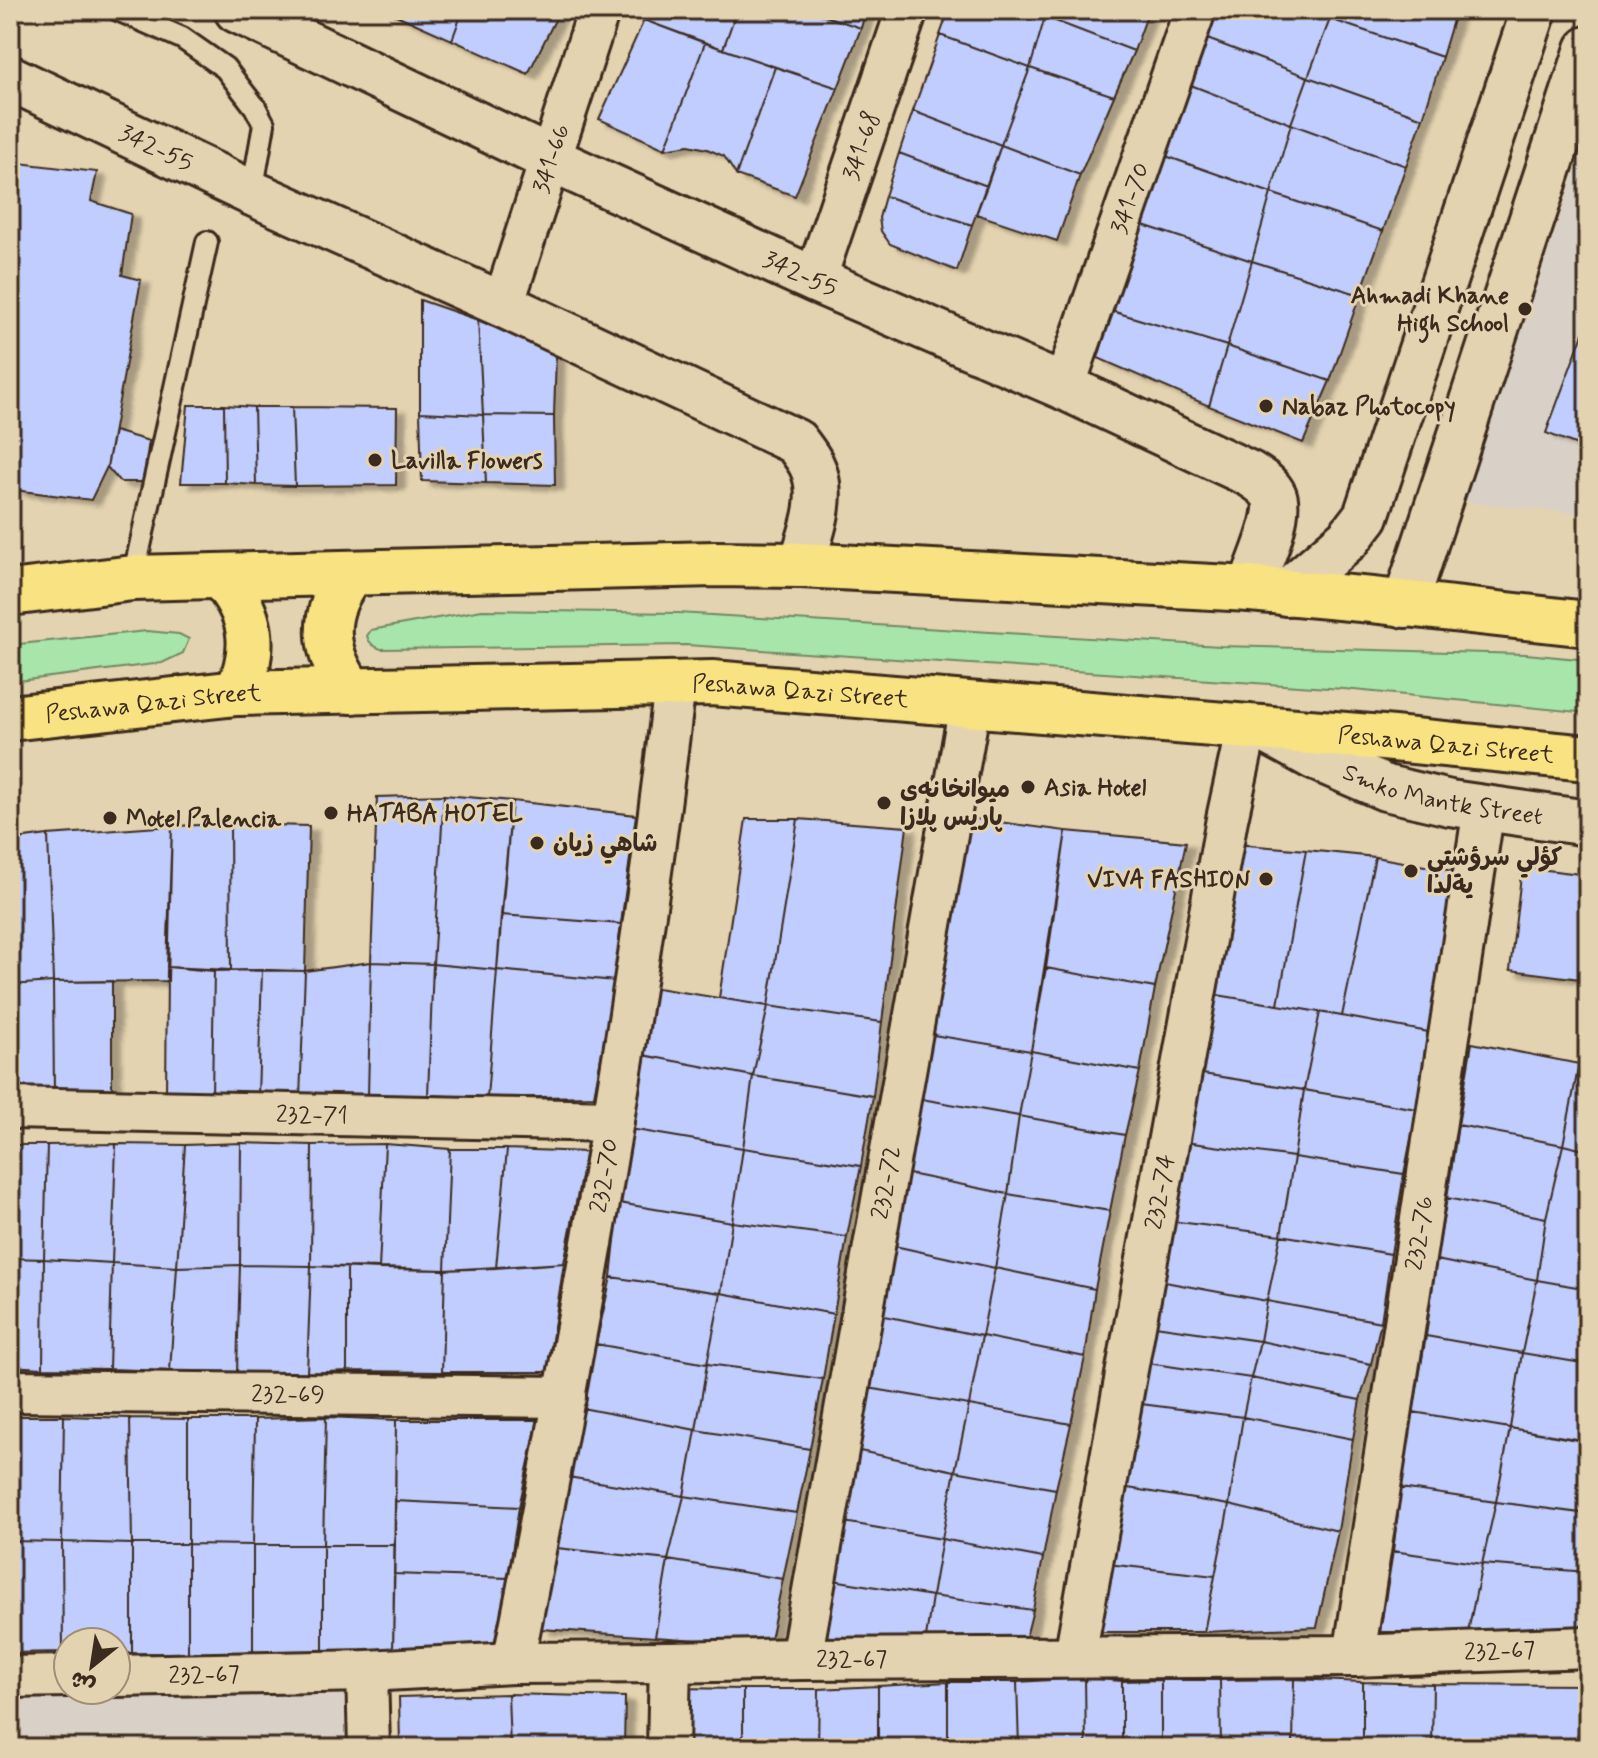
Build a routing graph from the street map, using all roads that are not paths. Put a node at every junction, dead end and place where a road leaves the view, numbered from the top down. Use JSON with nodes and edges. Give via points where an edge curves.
{"nodes":[{"id":1,"x":118,"y":10,"type":"edge"},
{"id":2,"x":237,"y":10,"type":"edge"},
{"id":3,"x":599,"y":10,"type":"edge"},
{"id":4,"x":907,"y":10,"type":"edge"},
{"id":5,"x":1195,"y":10,"type":"edge"},
{"id":6,"x":1534,"y":10,"type":"edge"},
{"id":7,"x":1588,"y":49,"type":"edge"},
{"id":8,"x":10,"y":78,"type":"edge"},
{"id":9,"x":550,"y":159,"type":"junction"},
{"id":10,"x":252,"y":193,"type":"junction"},
{"id":11,"x":207,"y":242,"type":"dead end"},
{"id":12,"x":815,"y":280,"type":"junction"},
{"id":13,"x":503,"y":305,"type":"junction"},
{"id":14,"x":1064,"y":387,"type":"junction"},
{"id":15,"x":801,"y":565,"type":"junction"},
{"id":16,"x":352,"y":573,"type":"junction"},
{"id":17,"x":220,"y":576,"type":"junction"},
{"id":18,"x":133,"y":578,"type":"junction"},
{"id":19,"x":1268,"y":591,"type":"junction"},
{"id":20,"x":10,"y":593,"type":"edge"},
{"id":21,"x":1405,"y":605,"type":"junction"},
{"id":22,"x":1588,"y":624,"type":"edge"},
{"id":23,"x":675,"y":684,"type":"junction"},
{"id":24,"x":352,"y":691,"type":"junction"},
{"id":25,"x":237,"y":693,"type":"junction"},
{"id":26,"x":970,"y":704,"type":"junction"},
{"id":27,"x":10,"y":718,"type":"edge"},
{"id":28,"x":1254,"y":727,"type":"junction"},
{"id":29,"x":1588,"y":758,"type":"edge"},
{"id":30,"x":1484,"y":808,"type":"junction"},
{"id":31,"x":1588,"y":823,"type":"edge"},
{"id":32,"x":10,"y":1108,"type":"edge"},
{"id":33,"x":613,"y":1121,"type":"junction"},
{"id":34,"x":10,"y":1391,"type":"edge"},
{"id":35,"x":565,"y":1397,"type":"junction"},
{"id":36,"x":1588,"y":1647,"type":"edge"},
{"id":37,"x":1075,"y":1656,"type":"junction"},
{"id":38,"x":1354,"y":1656,"type":"junction"},
{"id":39,"x":801,"y":1659,"type":"junction"},
{"id":40,"x":670,"y":1662,"type":"junction"},
{"id":41,"x":513,"y":1663,"type":"junction"},
{"id":42,"x":367,"y":1671,"type":"junction"},
{"id":43,"x":52,"y":1676,"type":"edge"},
{"id":44,"x":132,"y":1676,"type":"edge"},
{"id":45,"x":10,"y":1677,"type":"edge"},
{"id":46,"x":369,"y":1748,"type":"edge"},
{"id":47,"x":668,"y":1748,"type":"edge"}],
"edges":[{"from":1,"to":10,"type":"lane","via":[[182,38],[225,68],[255,107],[264,124]]},
{"from":2,"to":9,"type":"street","name":"342-55"},
{"from":3,"to":9,"type":"street","name":"341-66"},
{"from":4,"to":12,"type":"street","name":"341-68"},
{"from":5,"to":14,"type":"street","name":"341-70"},
{"from":6,"to":19,"type":"street","via":[[1366,516],[1349,538]]},
{"from":7,"to":21,"type":"street"},
{"from":8,"to":10,"type":"street","name":"342-55"},
{"from":9,"to":12,"type":"street","name":"342-55"},
{"from":9,"to":13,"type":"street","name":"341-66"},
{"from":10,"to":13,"type":"street","name":"342-55"},
{"from":11,"to":18,"type":"lane"},
{"from":12,"to":14,"type":"street","name":"342-55"},
{"from":13,"to":15,"type":"street","name":"342-55","via":[[796,442],[812,465],[818,494]]},
{"from":14,"to":19,"type":"street","name":"342-55","via":[[1264,482],[1277,512]]},
{"from":15,"to":16,"type":"highway"},
{"from":15,"to":19,"type":"highway"},
{"from":16,"to":17,"type":"highway"},
{"from":16,"to":24,"type":"highway","via":[[334,601],[329,634],[340,674]]},
{"from":17,"to":18,"type":"highway"},
{"from":17,"to":25,"type":"highway","via":[[248,623],[249,659]]},
{"from":18,"to":20,"type":"highway"},
{"from":19,"to":21,"type":"highway"},
{"from":21,"to":22,"type":"highway"},
{"from":23,"to":24,"type":"highway","name":"Peshawa Qazi Street"},
{"from":23,"to":26,"type":"highway","name":"Peshawa Qazi Street"},
{"from":23,"to":33,"type":"street","name":"232-70"},
{"from":24,"to":25,"type":"highway","name":"Peshawa Qazi Street"},
{"from":25,"to":27,"type":"highway","name":"Peshawa Qazi Street"},
{"from":26,"to":28,"type":"highway","name":"Peshawa Qazi Street"},
{"from":26,"to":39,"type":"street","name":"232-72"},
{"from":28,"to":29,"type":"highway","name":"Peshawa Qazi Street"},
{"from":28,"to":30,"type":"street","name":"Smko Mantk Street","via":[[1386,788]]},
{"from":28,"to":37,"type":"street","name":"232-74","via":[[1227,819]]},
{"from":30,"to":31,"type":"street","name":"Smko Mantk Street"},
{"from":30,"to":38,"type":"street","name":"232-76"},
{"from":32,"to":33,"type":"street","name":"232-71"},
{"from":33,"to":35,"type":"street","name":"232-70"},
{"from":34,"to":35,"type":"street","name":"232-69"},
{"from":35,"to":41,"type":"street","name":"232-70"},
{"from":36,"to":38,"type":"street","name":"232-67"},
{"from":37,"to":38,"type":"street","name":"232-67"},
{"from":37,"to":39,"type":"street","name":"232-67"},
{"from":39,"to":40,"type":"street","name":"232-67"},
{"from":40,"to":41,"type":"street","name":"232-67"},
{"from":40,"to":47,"type":"street"},
{"from":41,"to":42,"type":"street","name":"232-67"},
{"from":42,"to":44,"type":"street","name":"232-67"},
{"from":42,"to":46,"type":"street"},
{"from":43,"to":45,"type":"street"}]}
